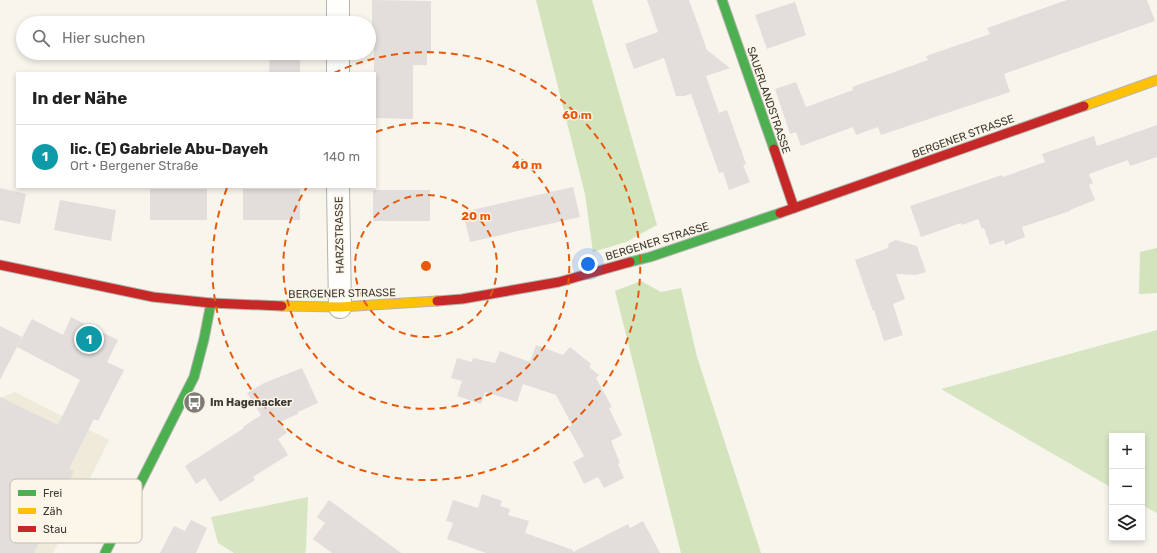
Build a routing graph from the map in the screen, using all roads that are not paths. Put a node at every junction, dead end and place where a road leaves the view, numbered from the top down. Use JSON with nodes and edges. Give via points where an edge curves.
{"nodes":[{"id":1,"x":338,"y":0,"type":"edge"},
{"id":2,"x":722,"y":0,"type":"edge"},
{"id":3,"x":338,"y":16,"type":"edge"},
{"id":4,"x":338,"y":60,"type":"edge"},
{"id":5,"x":338,"y":72,"type":"edge"},
{"id":6,"x":1157,"y":80,"type":"edge"},
{"id":7,"x":338,"y":188,"type":"edge"},
{"id":8,"x":794,"y":208,"type":"junction"},
{"id":9,"x":0,"y":264,"type":"edge"},
{"id":10,"x":211,"y":303,"type":"junction"},
{"id":11,"x":340,"y":307,"type":"junction"},
{"id":12,"x":142,"y":480,"type":"edge"},
{"id":13,"x":110,"y":543,"type":"edge"},
{"id":14,"x":105,"y":553,"type":"edge"}],
"edges":[{"from":1,"to":3,"type":"street"},
{"from":2,"to":8,"type":"street","name":"SAUERLANDSTRASSE"},
{"from":4,"to":5,"type":"street"},
{"from":6,"to":8,"type":"street","name":"BERGENER STRASSE"},
{"from":7,"to":11,"type":"street","name":"HARZSTRASSE"},
{"from":8,"to":11,"type":"street","name":"BERGENER STRASSE","via":[[650,257],[559,282],[462,300]]},
{"from":9,"to":10,"type":"street","name":"BERGENER STRASSE","via":[[153,296]]},
{"from":10,"to":11,"type":"street","name":"BERGENER STRASSE"},
{"from":10,"to":12,"type":"street","via":[[194,377]]},
{"from":13,"to":14,"type":"street"}]}
